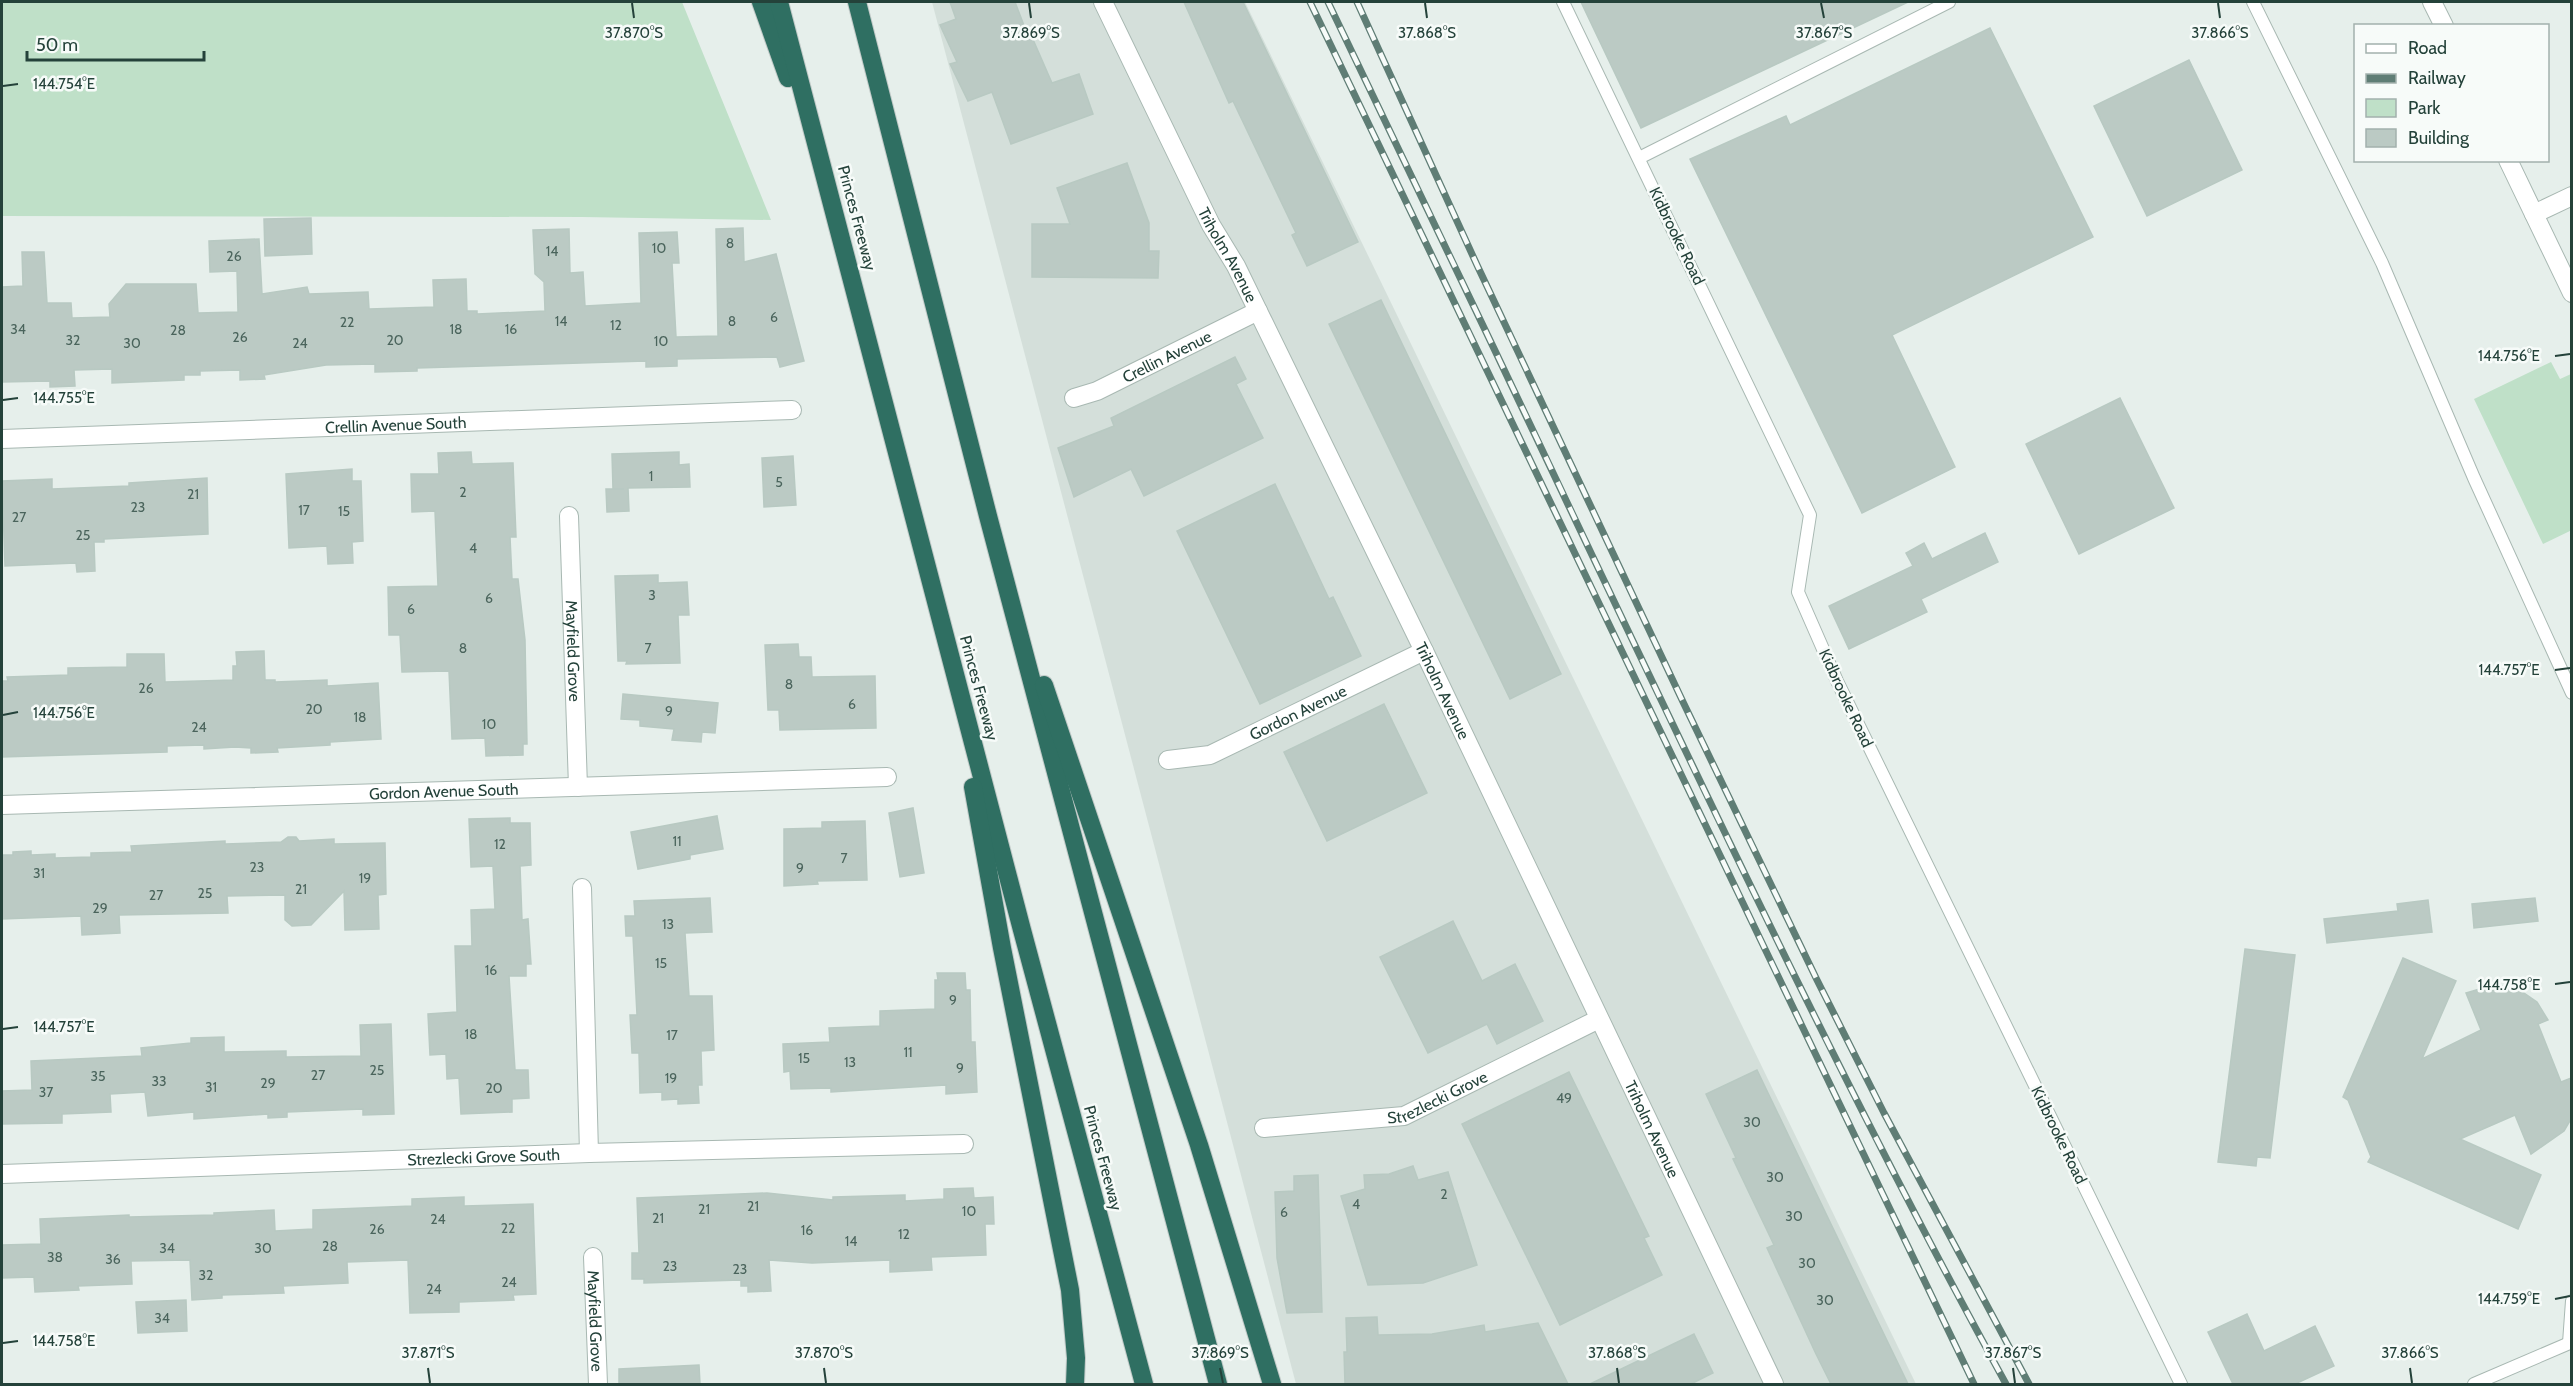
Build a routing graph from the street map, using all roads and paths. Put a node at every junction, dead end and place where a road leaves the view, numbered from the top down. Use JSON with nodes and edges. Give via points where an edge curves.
{"nodes":[{"id":1,"x":761,"y":2,"type":"edge"},
{"id":2,"x":779,"y":2,"type":"edge"},
{"id":3,"x":857,"y":2,"type":"edge"},
{"id":4,"x":1103,"y":2,"type":"edge"},
{"id":5,"x":1563,"y":2,"type":"edge"},
{"id":6,"x":1949,"y":2,"type":"edge"},
{"id":7,"x":2253,"y":2,"type":"edge"},
{"id":8,"x":2432,"y":2,"type":"edge"},
{"id":9,"x":2443,"y":24,"type":"edge"},
{"id":10,"x":1639,"y":158,"type":"junction"},
{"id":11,"x":2509,"y":162,"type":"edge"},
{"id":12,"x":2571,"y":196,"type":"edge"},
{"id":13,"x":831,"y":198,"type":"junction"},
{"id":14,"x":2534,"y":214,"type":"junction"},
{"id":15,"x":2571,"y":293,"type":"edge"},
{"id":16,"x":1258,"y":311,"type":"junction"},
{"id":17,"x":1074,"y":398,"type":"dead end"},
{"id":18,"x":792,"y":410,"type":"dead end"},
{"id":19,"x":2,"y":440,"type":"edge"},
{"id":20,"x":569,"y":516,"type":"dead end"},
{"id":21,"x":988,"y":516,"type":"junction"},
{"id":22,"x":949,"y":649,"type":"junction"},
{"id":23,"x":1424,"y":651,"type":"junction"},
{"id":24,"x":2571,"y":693,"type":"edge"},
{"id":25,"x":1168,"y":760,"type":"dead end"},
{"id":26,"x":886,"y":777,"type":"dead end"},
{"id":27,"x":578,"y":787,"type":"junction"},
{"id":28,"x":2,"y":805,"type":"edge"},
{"id":29,"x":582,"y":888,"type":"dead end"},
{"id":30,"x":1599,"y":1019,"type":"junction"},
{"id":31,"x":1264,"y":1128,"type":"dead end"},
{"id":32,"x":964,"y":1144,"type":"dead end"},
{"id":33,"x":589,"y":1154,"type":"junction"},
{"id":34,"x":2,"y":1174,"type":"edge"},
{"id":35,"x":593,"y":1257,"type":"dead end"},
{"id":36,"x":2571,"y":1301,"type":"edge"},
{"id":37,"x":2570,"y":1342,"type":"edge"},
{"id":38,"x":598,"y":1384,"type":"edge"},
{"id":39,"x":1075,"y":1384,"type":"edge"},
{"id":40,"x":1144,"y":1384,"type":"edge"},
{"id":41,"x":1218,"y":1384,"type":"edge"},
{"id":42,"x":1272,"y":1384,"type":"edge"},
{"id":43,"x":1774,"y":1384,"type":"edge"},
{"id":44,"x":2181,"y":1384,"type":"edge"},
{"id":45,"x":2474,"y":1384,"type":"edge"}],
"edges":[{"from":1,"to":13,"type":"highway"},
{"from":2,"to":13,"type":"highway","name":"Princes Freeway"},
{"from":3,"to":21,"type":"highway"},
{"from":4,"to":16,"type":"street","name":"Triholm Avenue","via":[[1211,225]]},
{"from":5,"to":10,"type":"lane","name":"Kidbrooke Road"},
{"from":6,"to":10,"type":"lane"},
{"from":7,"to":24,"type":"lane","via":[[2382,263]]},
{"from":8,"to":9,"type":"street"},
{"from":10,"to":44,"type":"lane","name":"Kidbrooke Road","via":[[1810,515],[1798,592],[1802,602]]},
{"from":11,"to":14,"type":"street"},
{"from":12,"to":14,"type":"street"},
{"from":13,"to":22,"type":"highway","name":"Princes Freeway"},
{"from":14,"to":15,"type":"street"},
{"from":16,"to":17,"type":"street","name":"Crellin Avenue","via":[[1097,391]]},
{"from":16,"to":23,"type":"street","name":"Triholm Avenue"},
{"from":18,"to":19,"type":"street","name":"Crellin Avenue South"},
{"from":20,"to":27,"type":"street","name":"Mayfield Grove"},
{"from":21,"to":41,"type":"highway"},
{"from":21,"to":42,"type":"highway","via":[[1199,1145]]},
{"from":22,"to":39,"type":"highway","via":[[1002,948],[1070,1290]]},
{"from":22,"to":40,"type":"highway","name":"Princes Freeway"},
{"from":23,"to":25,"type":"street","name":"Gordon Avenue","via":[[1210,755]]},
{"from":23,"to":30,"type":"street","name":"Triholm Avenue"},
{"from":26,"to":27,"type":"street","name":"Gordon Avenue South"},
{"from":27,"to":28,"type":"street","name":"Gordon Avenue South"},
{"from":29,"to":33,"type":"street"},
{"from":30,"to":31,"type":"street","name":"Strezlecki Grove","via":[[1404,1116]]},
{"from":30,"to":43,"type":"street","name":"Triholm Avenue"},
{"from":32,"to":33,"type":"street","name":"Strezlecki Grove South"},
{"from":33,"to":34,"type":"street","name":"Strezlecki Grove South"},
{"from":35,"to":38,"type":"street","name":"Mayfield Grove"},
{"from":36,"to":37,"type":"lane"},
{"from":37,"to":45,"type":"lane"}]}
